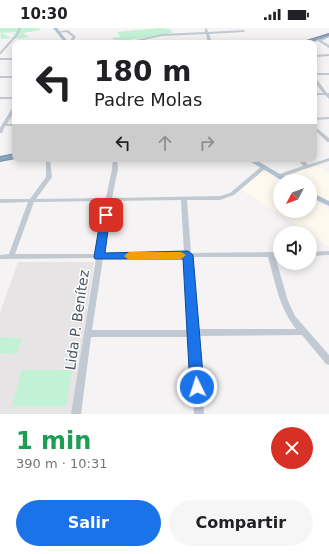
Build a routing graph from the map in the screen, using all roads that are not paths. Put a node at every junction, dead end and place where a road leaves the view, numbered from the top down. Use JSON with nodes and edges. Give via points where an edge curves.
{"nodes":[{"id":1,"x":20,"y":28,"type":"edge"},
{"id":2,"x":206,"y":28,"type":"edge"},
{"id":3,"x":243,"y":29,"type":"edge"},
{"id":4,"x":57,"y":30,"type":"edge"},
{"id":5,"x":207,"y":32,"type":"junction"},
{"id":6,"x":329,"y":36,"type":"edge"},
{"id":7,"x":65,"y":40,"type":"edge"},
{"id":8,"x":72,"y":40,"type":"edge"},
{"id":9,"x":139,"y":40,"type":"edge"},
{"id":10,"x":209,"y":40,"type":"edge"},
{"id":11,"x":246,"y":40,"type":"edge"},
{"id":12,"x":318,"y":40,"type":"joint"},
{"id":13,"x":329,"y":47,"type":"edge"},
{"id":14,"x":0,"y":54,"type":"edge"},
{"id":15,"x":329,"y":55,"type":"edge"},
{"id":16,"x":317,"y":56,"type":"edge"},
{"id":17,"x":12,"y":58,"type":"edge"},
{"id":18,"x":0,"y":59,"type":"edge"},
{"id":19,"x":317,"y":73,"type":"edge"},
{"id":20,"x":329,"y":73,"type":"edge"},
{"id":21,"x":0,"y":77,"type":"edge"},
{"id":22,"x":12,"y":77,"type":"edge"},
{"id":23,"x":317,"y":82,"type":"edge"},
{"id":24,"x":317,"y":94,"type":"edge"},
{"id":25,"x":328,"y":95,"type":"edge"},
{"id":26,"x":0,"y":98,"type":"edge"},
{"id":27,"x":12,"y":98,"type":"edge"},
{"id":28,"x":12,"y":110,"type":"edge"},
{"id":29,"x":329,"y":118,"type":"edge"},
{"id":30,"x":317,"y":119,"type":"edge"},
{"id":31,"x":3,"y":124,"type":"edge"},
{"id":32,"x":317,"y":130,"type":"edge"},
{"id":33,"x":0,"y":132,"type":"edge"},
{"id":34,"x":329,"y":141,"type":"edge"},
{"id":35,"x":12,"y":156,"type":"edge"},
{"id":36,"x":0,"y":158,"type":"edge"},
{"id":37,"x":329,"y":159,"type":"edge"},
{"id":38,"x":48,"y":162,"type":"edge"},
{"id":39,"x":115,"y":162,"type":"edge"},
{"id":40,"x":255,"y":162,"type":"edge"},
{"id":41,"x":303,"y":162,"type":"edge"},
{"id":42,"x":306,"y":166,"type":"junction"},
{"id":43,"x":264,"y":167,"type":"junction"},
{"id":44,"x":276,"y":174,"type":"edge"},
{"id":45,"x":284,"y":174,"type":"edge"},
{"id":46,"x":317,"y":198,"type":"edge"},
{"id":47,"x":184,"y":199,"type":"junction"},
{"id":48,"x":32,"y":200,"type":"junction"},
{"id":49,"x":0,"y":201,"type":"edge"},
{"id":50,"x":108,"y":201,"type":"junction"},
{"id":51,"x":329,"y":204,"type":"edge"},
{"id":52,"x":329,"y":253,"type":"edge"},
{"id":53,"x":271,"y":254,"type":"joint"},
{"id":54,"x":317,"y":254,"type":"edge"},
{"id":55,"x":188,"y":255,"type":"junction"},
{"id":56,"x":0,"y":257,"type":"edge"},
{"id":57,"x":11,"y":257,"type":"junction"},
{"id":58,"x":99,"y":257,"type":"junction"},
{"id":59,"x":303,"y":332,"type":"junction"},
{"id":60,"x":193,"y":333,"type":"junction"},
{"id":61,"x":88,"y":334,"type":"junction"},
{"id":62,"x":329,"y":361,"type":"edge"},
{"id":63,"x":76,"y":414,"type":"edge"},
{"id":64,"x":199,"y":414,"type":"edge"}],
"edges":[{"from":1,"to":14,"type":"street"},
{"from":2,"to":5,"type":"street"},
{"from":3,"to":5,"type":"street"},
{"from":3,"to":11,"type":"street"},
{"from":4,"to":7,"type":"main road"},
{"from":4,"to":8,"type":"street","via":[[68,31],[75,37]]},
{"from":5,"to":9,"type":"street","via":[[162,35]]},
{"from":5,"to":10,"type":"street"},
{"from":6,"to":12,"type":"highway"},
{"from":12,"to":13,"type":"street"},
{"from":15,"to":16,"type":"street"},
{"from":17,"to":18,"type":"street"},
{"from":19,"to":20,"type":"street"},
{"from":21,"to":22,"type":"street"},
{"from":23,"to":25,"type":"street"},
{"from":24,"to":25,"type":"street"},
{"from":26,"to":27,"type":"street"},
{"from":28,"to":31,"type":"street"},
{"from":29,"to":30,"type":"street"},
{"from":31,"to":33,"type":"street"},
{"from":32,"to":34,"type":"street"},
{"from":35,"to":36,"type":"highway"},
{"from":37,"to":42,"type":"street"},
{"from":38,"to":48,"type":"street","via":[[49,177]]},
{"from":39,"to":50,"type":"street","name":"Lida P. Benítez"},
{"from":40,"to":43,"type":"main road"},
{"from":41,"to":42,"type":"street"},
{"from":42,"to":45,"type":"street"},
{"from":43,"to":44,"type":"main road"},
{"from":43,"to":47,"type":"street","via":[[225,197]]},
{"from":46,"to":51,"type":"main road"},
{"from":47,"to":50,"type":"street"},
{"from":47,"to":55,"type":"street"},
{"from":48,"to":49,"type":"street"},
{"from":48,"to":50,"type":"street"},
{"from":48,"to":57,"type":"street"},
{"from":50,"to":58,"type":"street","name":"Lida P. Benítez"},
{"from":52,"to":54,"type":"street"},
{"from":53,"to":55,"type":"street"},
{"from":53,"to":59,"type":"street","via":[[284,301],[292,318]]},
{"from":55,"to":58,"type":"street"},
{"from":55,"to":60,"type":"street"},
{"from":56,"to":57,"type":"street"},
{"from":57,"to":58,"type":"street"},
{"from":58,"to":61,"type":"street","name":"Lida P. Benítez"},
{"from":59,"to":60,"type":"street"},
{"from":59,"to":62,"type":"street"},
{"from":60,"to":61,"type":"street"},
{"from":60,"to":64,"type":"street"},
{"from":61,"to":63,"type":"street","name":"Lida P. Benítez"}]}
